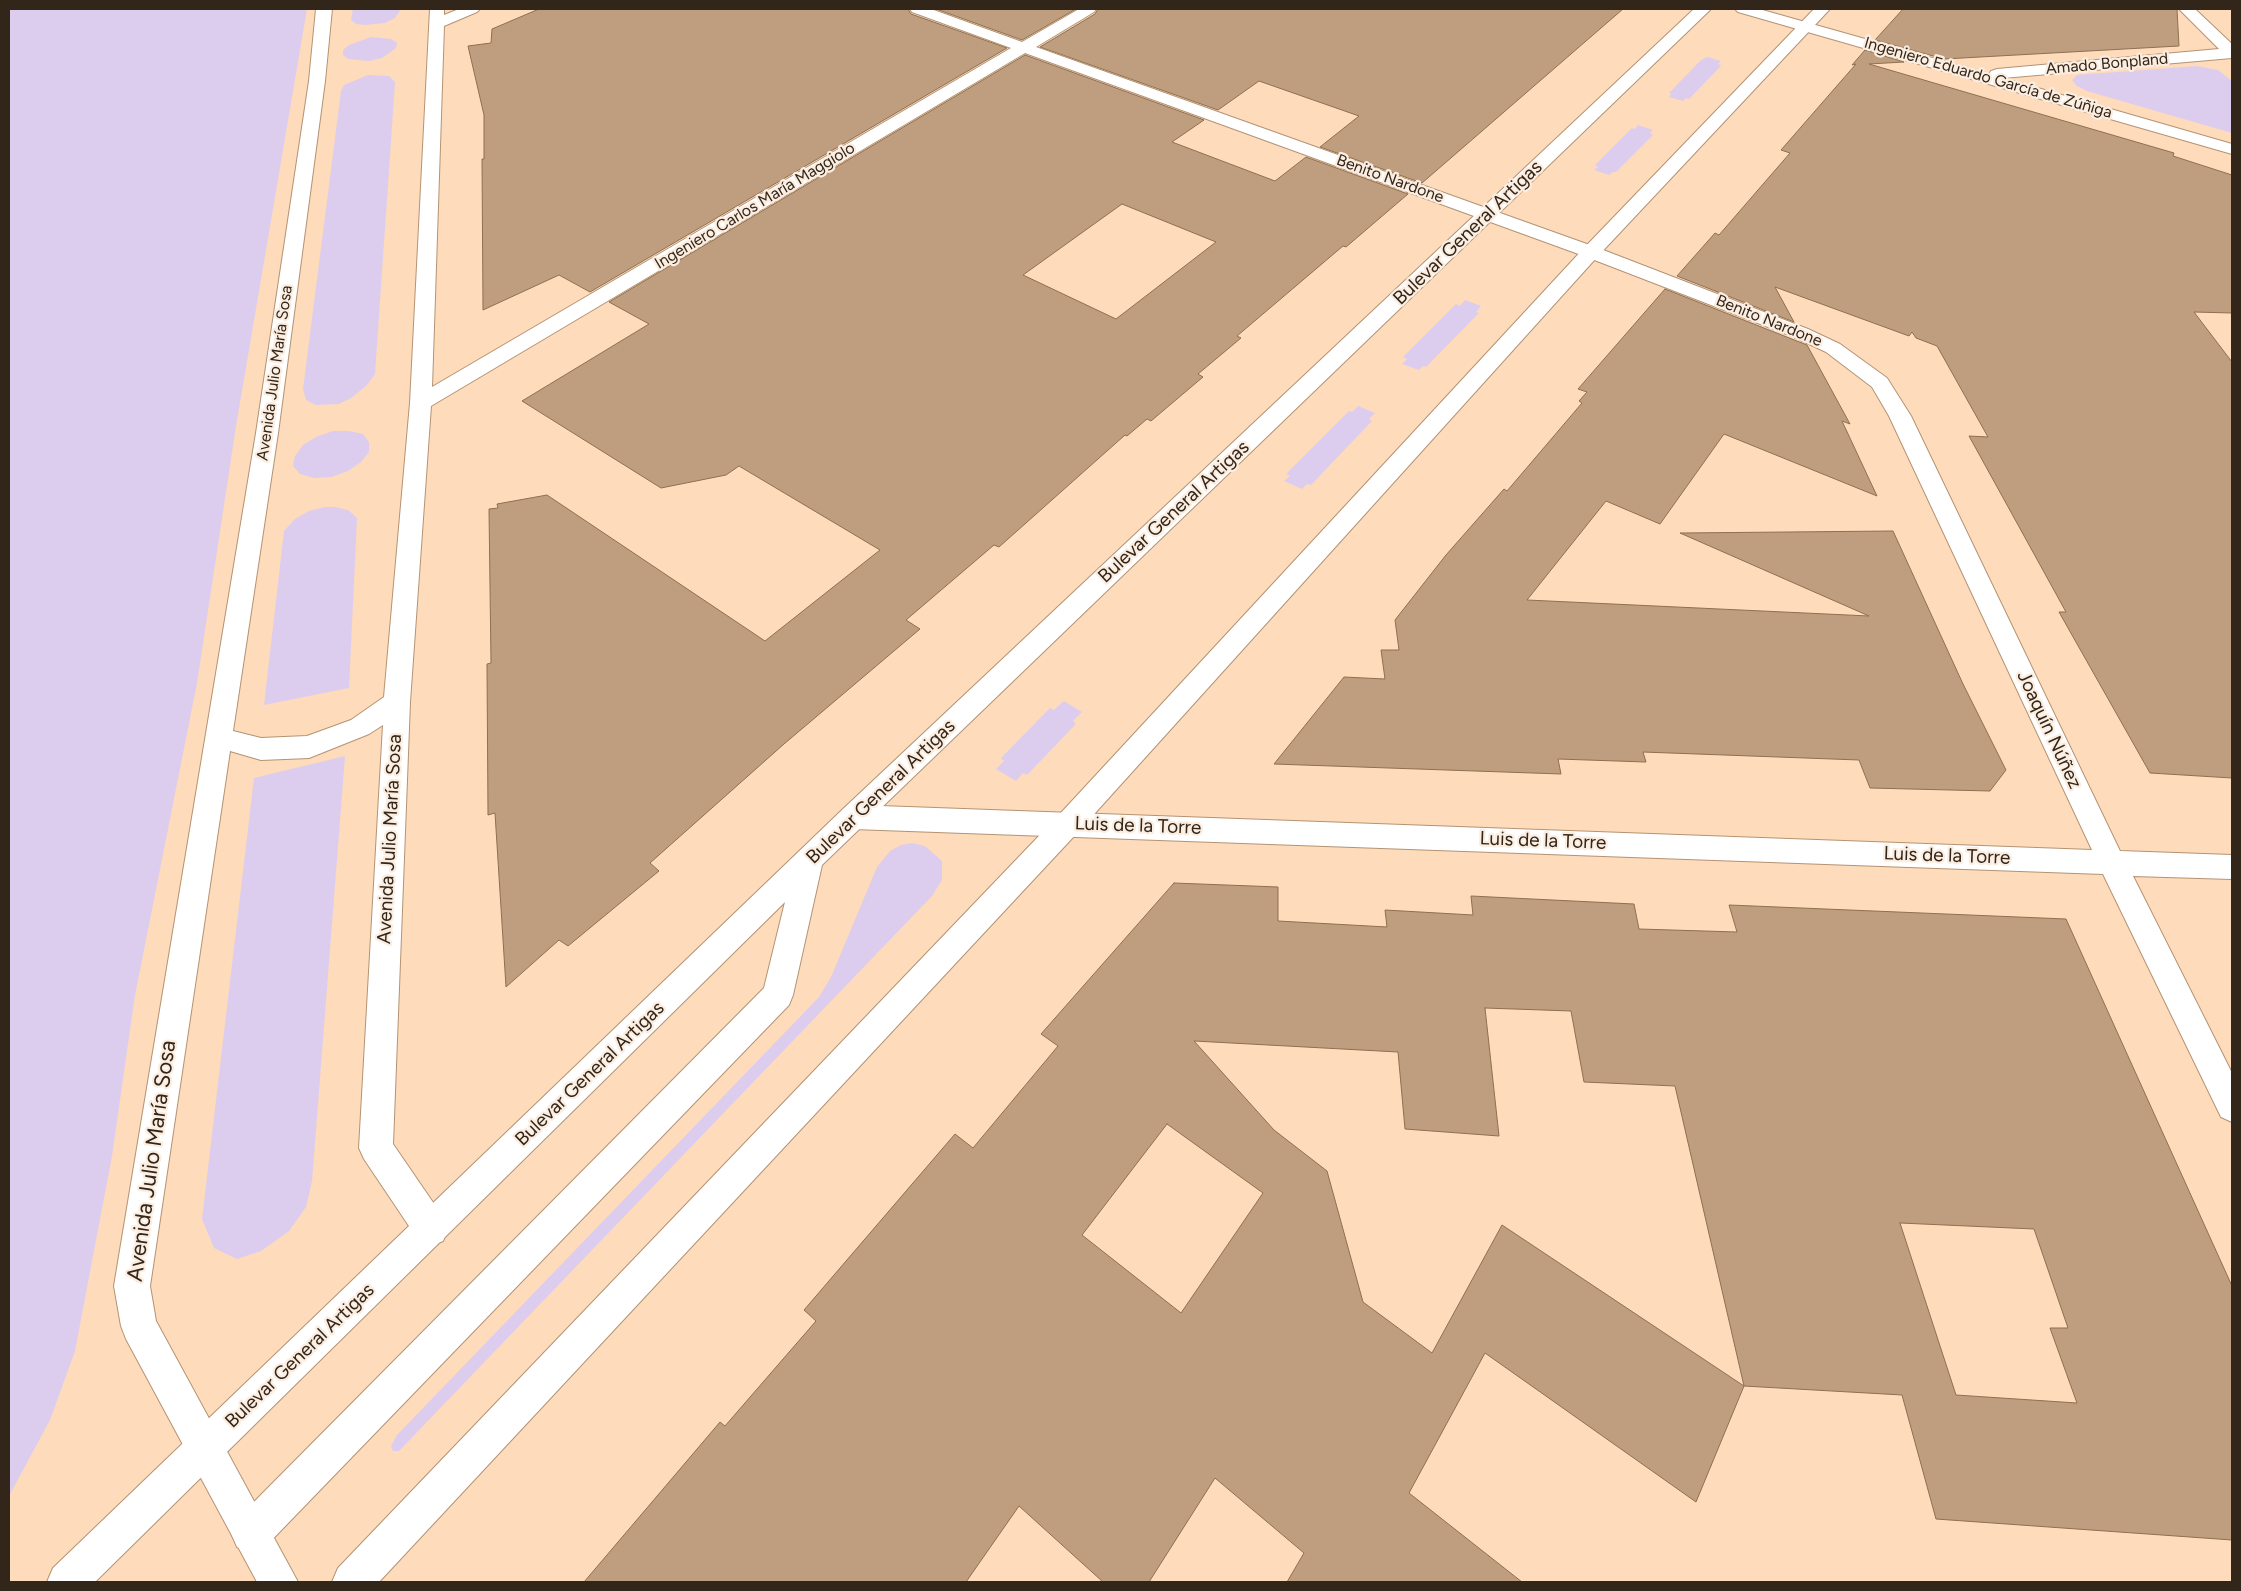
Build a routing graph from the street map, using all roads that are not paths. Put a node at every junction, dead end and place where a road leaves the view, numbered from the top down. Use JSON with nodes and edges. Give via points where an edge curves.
{"nodes":[{"id":1,"x":324,"y":9,"type":"edge"},
{"id":2,"x":472,"y":9,"type":"edge"},
{"id":3,"x":917,"y":9,"type":"edge"},
{"id":4,"x":1089,"y":9,"type":"edge"},
{"id":5,"x":1702,"y":9,"type":"edge"},
{"id":6,"x":1743,"y":9,"type":"edge"},
{"id":7,"x":2187,"y":9,"type":"edge"},
{"id":8,"x":437,"y":16,"type":"edge"},
{"id":9,"x":1813,"y":17,"type":"edge"},
{"id":10,"x":1024,"y":47,"type":"junction"},
{"id":11,"x":2232,"y":53,"type":"edge"},
{"id":12,"x":1981,"y":76,"type":"junction"},
{"id":13,"x":2232,"y":149,"type":"edge"},
{"id":14,"x":1488,"y":215,"type":"junction"},
{"id":15,"x":1591,"y":252,"type":"junction"},
{"id":16,"x":1856,"y":363,"type":"joint"},
{"id":17,"x":421,"y":403,"type":"junction"},
{"id":18,"x":397,"y":702,"type":"junction"},
{"id":19,"x":218,"y":737,"type":"junction"},
{"id":20,"x":853,"y":817,"type":"junction"},
{"id":21,"x":1068,"y":824,"type":"junction"},
{"id":22,"x":809,"y":861,"type":"junction"},
{"id":23,"x":2112,"y":862,"type":"junction"},
{"id":24,"x":2232,"y":867,"type":"edge"},
{"id":25,"x":2232,"y":1106,"type":"edge"},
{"id":26,"x":431,"y":1229,"type":"junction"},
{"id":27,"x":204,"y":1449,"type":"junction"},
{"id":28,"x":251,"y":1533,"type":"junction"},
{"id":29,"x":67,"y":1582,"type":"edge"},
{"id":30,"x":278,"y":1582,"type":"edge"},
{"id":31,"x":352,"y":1582,"type":"edge"}],
"edges":[{"from":1,"to":19,"type":"street","name":"Avenida Julio María Sosa","via":[[267,433]]},
{"from":2,"to":8,"type":"street"},
{"from":3,"to":10,"type":"street","name":"Benito Nardone"},
{"from":4,"to":10,"type":"street","name":"Ingeniero Carlos María Maggiolo"},
{"from":5,"to":14,"type":"street","name":"Bulevar General Artigas"},
{"from":6,"to":9,"type":"street","name":"Ingeniero Eduardo García de Zúñiga"},
{"from":7,"to":11,"type":"street"},
{"from":8,"to":17,"type":"street","name":"Avenida Julio María Sosa"},
{"from":9,"to":12,"type":"street","name":"Ingeniero Eduardo García de Zúñiga"},
{"from":9,"to":15,"type":"street"},
{"from":10,"to":14,"type":"street","name":"Benito Nardone"},
{"from":10,"to":17,"type":"street","name":"Ingeniero Carlos María Maggiolo"},
{"from":11,"to":12,"type":"street","name":"Amado Bonpland"},
{"from":12,"to":13,"type":"street","name":"Ingeniero Eduardo García de Zúñiga"},
{"from":14,"to":15,"type":"street","name":"Benito Nardone"},
{"from":14,"to":20,"type":"street","name":"Bulevar General Artigas"},
{"from":15,"to":16,"type":"street","name":"Benito Nardone","via":[[1801,333]]},
{"from":15,"to":21,"type":"street"},
{"from":16,"to":23,"type":"street","name":"Joaquín Núñez","via":[[1880,383],[1900,416]]},
{"from":17,"to":18,"type":"street","name":"Avenida Julio María Sosa"},
{"from":18,"to":19,"type":"street","name":"Avenida Julio María Sosa","via":[[360,727],[309,747],[261,749]]},
{"from":18,"to":26,"type":"street","name":"Avenida Julio María Sosa","via":[[376,1148]]},
{"from":19,"to":27,"type":"street","name":"Avenida Julio María Sosa","via":[[132,1286],[139,1326]]},
{"from":20,"to":21,"type":"street","name":"Luis de la Torre"},
{"from":20,"to":22,"type":"street","name":"Bulevar General Artigas"},
{"from":21,"to":23,"type":"street","name":"Luis de la Torre"},
{"from":21,"to":31,"type":"street"},
{"from":22,"to":26,"type":"street","name":"Bulevar General Artigas"},
{"from":22,"to":28,"type":"street","via":[[778,995]]},
{"from":23,"to":24,"type":"street","name":"Luis de la Torre"},
{"from":23,"to":25,"type":"street","name":"Joaquín Núñez"},
{"from":26,"to":27,"type":"street","name":"Bulevar General Artigas"},
{"from":27,"to":28,"type":"street","name":"Avenida Julio María Sosa"},
{"from":27,"to":29,"type":"street","name":"Bulevar General Artigas"},
{"from":28,"to":30,"type":"street","name":"Avenida Julio María Sosa"}]}
